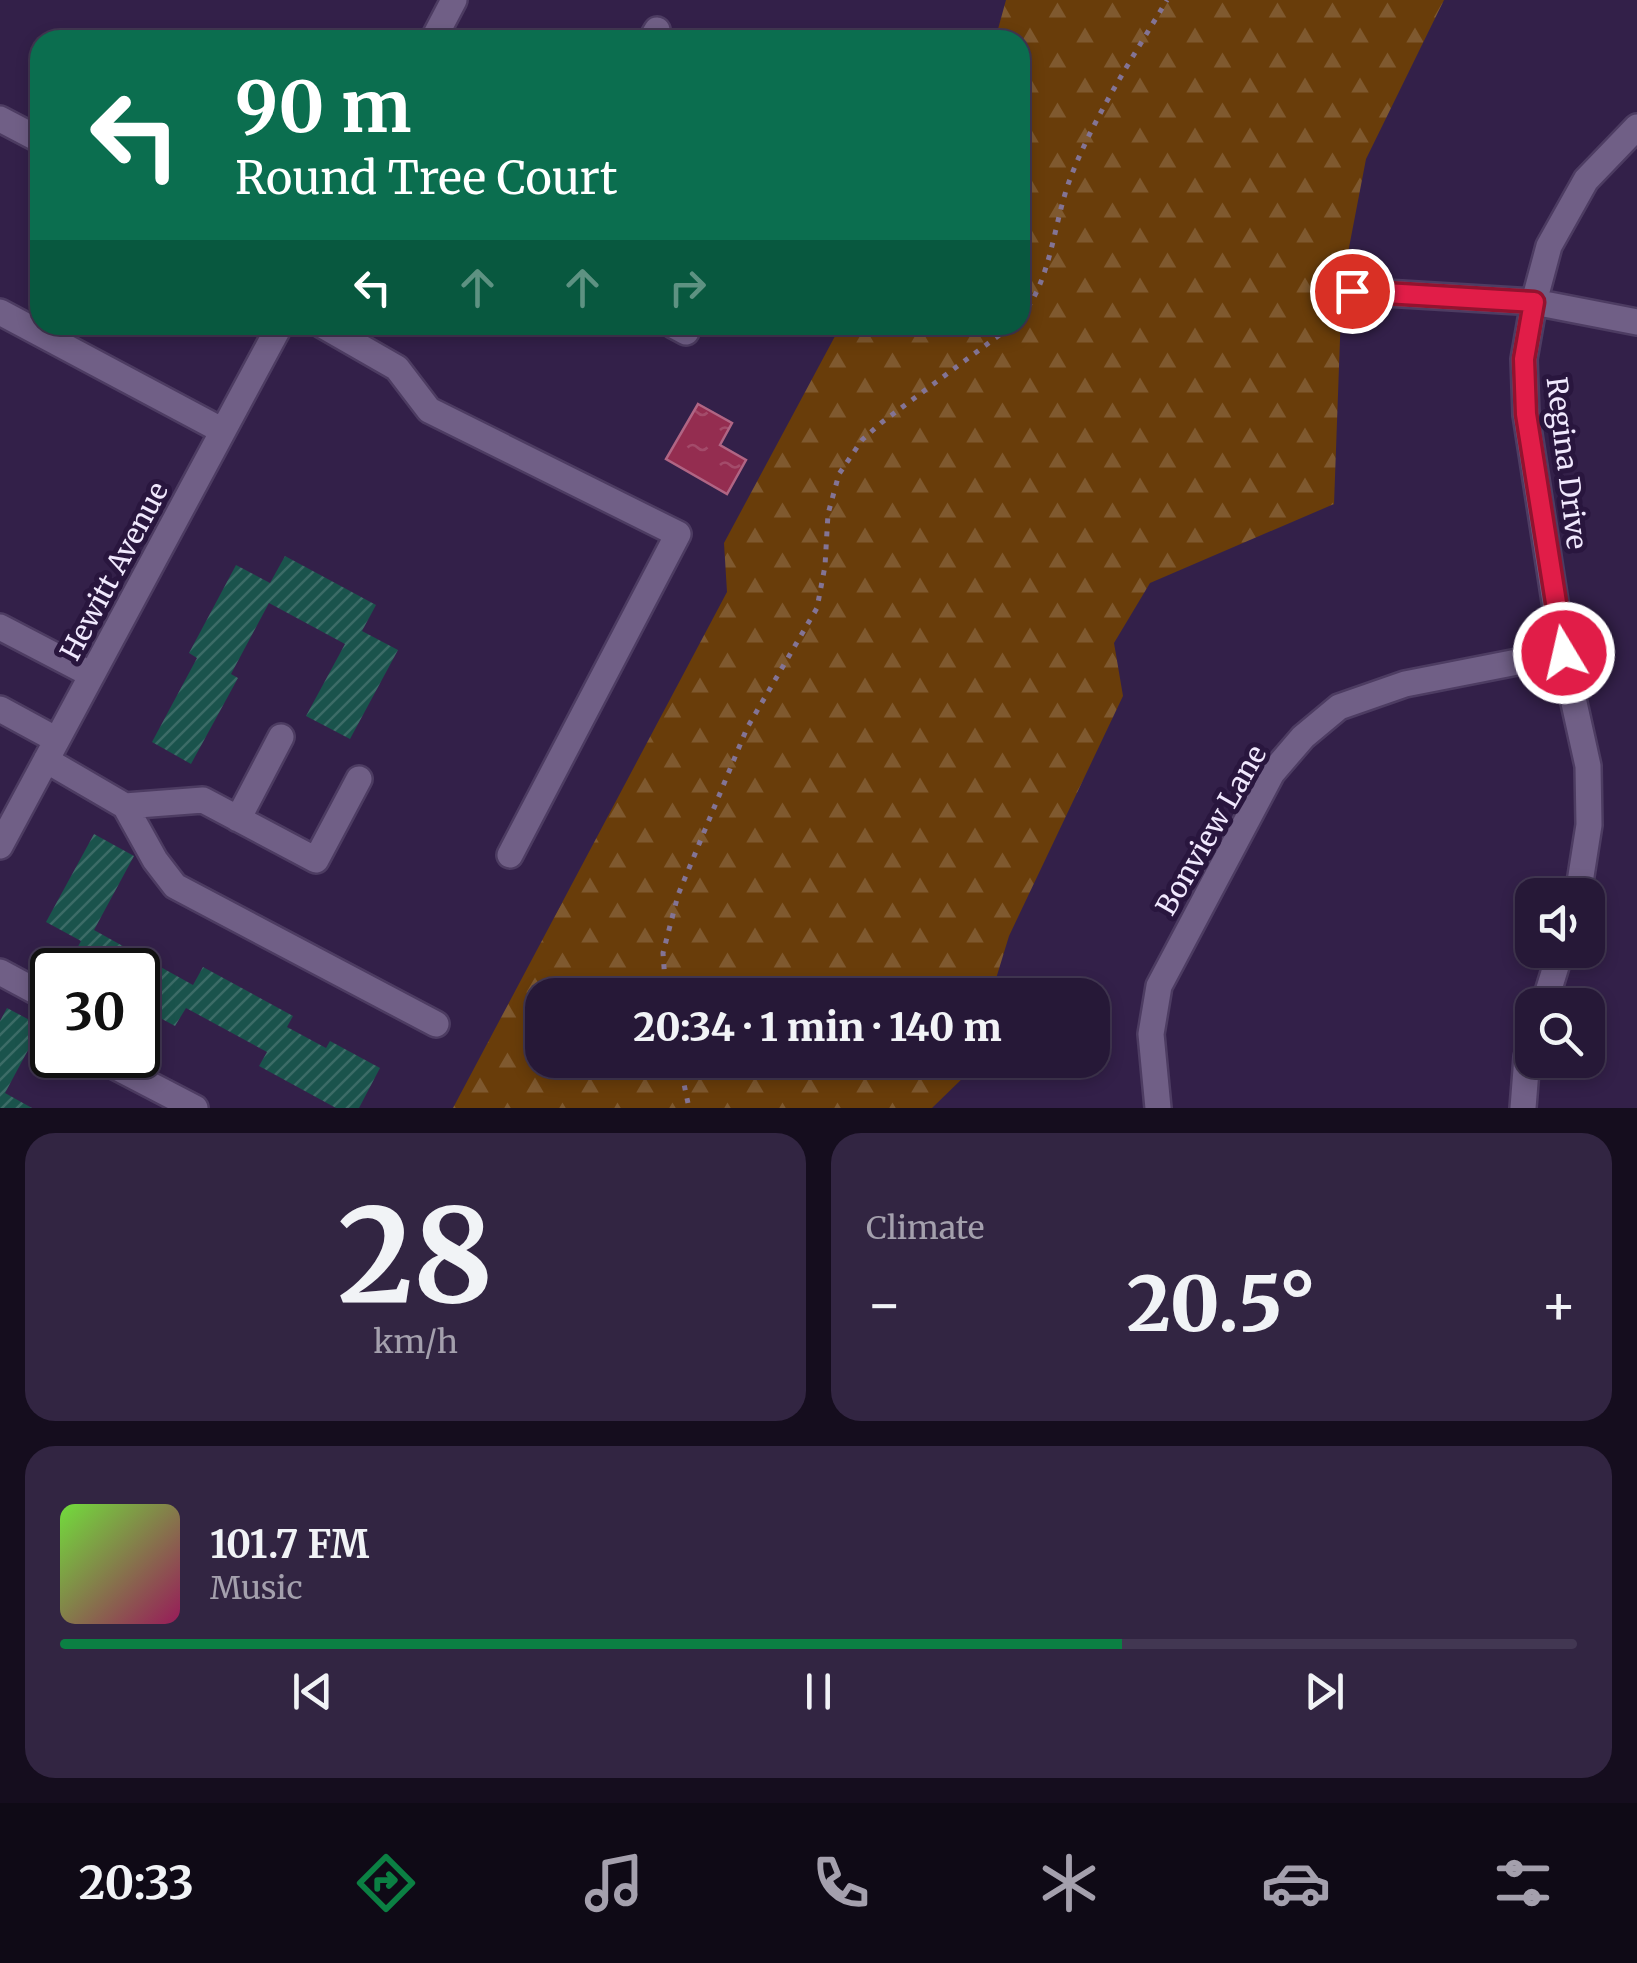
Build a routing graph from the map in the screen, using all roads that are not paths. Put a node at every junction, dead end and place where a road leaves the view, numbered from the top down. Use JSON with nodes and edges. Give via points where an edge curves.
{"nodes":[{"id":1,"x":454,"y":0,"type":"edge"},
{"id":2,"x":438,"y":30,"type":"edge"},
{"id":3,"x":0,"y":119,"type":"edge"},
{"id":4,"x":1637,"y":127,"type":"edge"},
{"id":5,"x":30,"y":135,"type":"edge"},
{"id":6,"x":1352,"y":291,"type":"dead end"},
{"id":7,"x":1534,"y":302,"type":"junction"},
{"id":8,"x":0,"y":312,"type":"edge"},
{"id":9,"x":1637,"y":322,"type":"edge"},
{"id":10,"x":30,"y":328,"type":"edge"},
{"id":11,"x":43,"y":335,"type":"edge"},
{"id":12,"x":275,"y":335,"type":"edge"},
{"id":13,"x":339,"y":335,"type":"edge"},
{"id":14,"x":223,"y":431,"type":"junction"},
{"id":15,"x":0,"y":627,"type":"edge"},
{"id":16,"x":1564,"y":653,"type":"junction"},
{"id":17,"x":92,"y":675,"type":"junction"},
{"id":18,"x":0,"y":710,"type":"edge"},
{"id":19,"x":281,"y":737,"type":"dead end"},
{"id":20,"x":52,"y":750,"type":"junction"},
{"id":21,"x":360,"y":778,"type":"dead end"},
{"id":22,"x":125,"y":806,"type":"junction"},
{"id":23,"x":238,"y":818,"type":"junction"},
{"id":24,"x":0,"y":846,"type":"edge"},
{"id":25,"x":510,"y":855,"type":"dead end"},
{"id":26,"x":1581,"y":878,"type":"edge"},
{"id":27,"x":0,"y":972,"type":"edge"},
{"id":28,"x":30,"y":988,"type":"edge"},
{"id":29,"x":436,"y":1024,"type":"dead end"},
{"id":30,"x":137,"y":1078,"type":"edge"},
{"id":31,"x":1525,"y":1078,"type":"edge"},
{"id":32,"x":195,"y":1108,"type":"edge"},
{"id":33,"x":1158,"y":1108,"type":"edge"},
{"id":34,"x":1523,"y":1108,"type":"edge"}],
"edges":[{"from":1,"to":2,"type":"street"},
{"from":3,"to":5,"type":"street"},
{"from":4,"to":7,"type":"street","name":"Regina Drive","via":[[1586,180],[1549,246]]},
{"from":6,"to":7,"type":"street"},
{"from":7,"to":9,"type":"street"},
{"from":7,"to":16,"type":"street","name":"Regina Drive","via":[[1524,359],[1526,414]]},
{"from":8,"to":10,"type":"street"},
{"from":11,"to":14,"type":"street"},
{"from":12,"to":14,"type":"street","name":"Hewitt Avenue"},
{"from":13,"to":25,"type":"street","via":[[396,368],[428,410],[678,534]]},
{"from":14,"to":17,"type":"street","name":"Hewitt Avenue"},
{"from":15,"to":17,"type":"street"},
{"from":16,"to":26,"type":"street","name":"Regina Drive","via":[[1588,766]]},
{"from":16,"to":33,"type":"street","name":"Bonview Lane","via":[[1405,684],[1339,707],[1303,737],[1272,773],[1159,986],[1151,1034]]},
{"from":17,"to":20,"type":"street","name":"Hewitt Avenue"},
{"from":18,"to":20,"type":"street"},
{"from":19,"to":23,"type":"street"},
{"from":20,"to":22,"type":"street"},
{"from":20,"to":24,"type":"street","name":"Hewitt Avenue"},
{"from":21,"to":23,"type":"street","via":[[316,860]]},
{"from":22,"to":23,"type":"street","via":[[203,800]]},
{"from":22,"to":29,"type":"street","via":[[175,886]]},
{"from":27,"to":28,"type":"street"},
{"from":30,"to":32,"type":"street"},
{"from":31,"to":34,"type":"street"}]}
